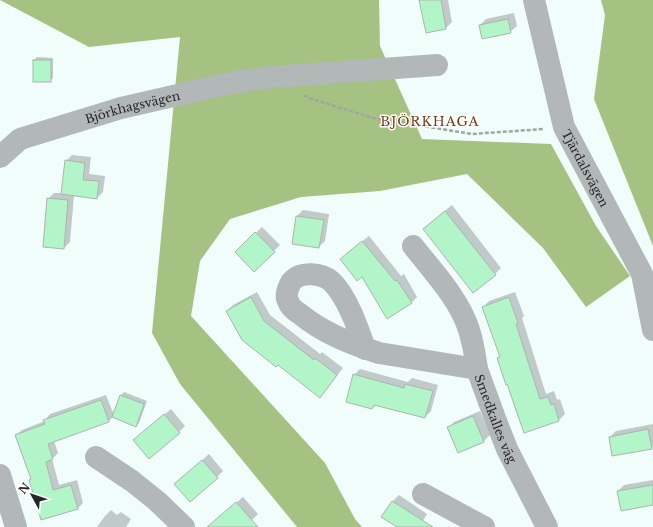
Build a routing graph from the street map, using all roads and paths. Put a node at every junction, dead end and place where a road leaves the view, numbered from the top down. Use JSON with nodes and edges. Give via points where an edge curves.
{"nodes":[{"id":1,"x":534,"y":0,"type":"edge"},
{"id":2,"x":437,"y":65,"type":"dead end"},
{"id":3,"x":303,"y":94,"type":"dead end"},
{"id":4,"x":564,"y":127,"type":"junction"},
{"id":5,"x":0,"y":157,"type":"edge"},
{"id":6,"x":413,"y":246,"type":"dead end"},
{"id":7,"x":653,"y":330,"type":"edge"},
{"id":8,"x":365,"y":349,"type":"dead end"},
{"id":9,"x":477,"y":369,"type":"junction"},
{"id":10,"x":96,"y":457,"type":"dead end"},
{"id":11,"x":0,"y":476,"type":"edge"},
{"id":12,"x":423,"y":494,"type":"dead end"},
{"id":13,"x":16,"y":527,"type":"edge"},
{"id":14,"x":184,"y":527,"type":"edge"},
{"id":15,"x":484,"y":527,"type":"edge"},
{"id":16,"x":547,"y":527,"type":"edge"}],
"edges":[{"from":1,"to":4,"type":"street","name":"Tjärdalsvägen"},
{"from":2,"to":5,"type":"street","name":"Björkhagsvägen","via":[[273,77],[230,83],[121,108],[20,139]]},
{"from":3,"to":4,"type":"path","via":[[373,118],[472,134]]},
{"from":4,"to":7,"type":"street","name":"Tjärdalsvägen","via":[[642,274]]},
{"from":6,"to":9,"type":"street","via":[[458,306],[469,328]]},
{"from":8,"to":9,"type":"street","name":"Smedkalles väg"},
{"from":9,"to":16,"type":"street","name":"Smedkalles väg","via":[[507,449]]},
{"from":10,"to":14,"type":"street","via":[[132,481]]},
{"from":11,"to":13,"type":"street"},
{"from":12,"to":15,"type":"street"}]}
